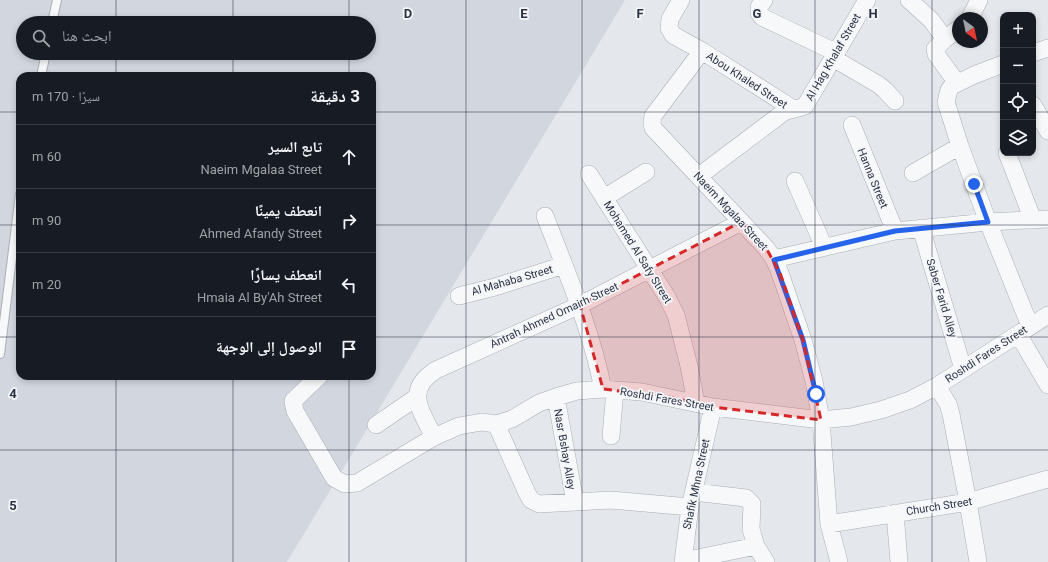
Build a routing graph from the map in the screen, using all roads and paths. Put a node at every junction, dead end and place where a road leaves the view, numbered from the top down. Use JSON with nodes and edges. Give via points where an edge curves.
{"nodes":[{"id":1,"x":57,"y":0,"type":"edge"},
{"id":2,"x":681,"y":0,"type":"edge"},
{"id":3,"x":764,"y":0,"type":"edge"},
{"id":4,"x":867,"y":0,"type":"edge"},
{"id":5,"x":909,"y":0,"type":"edge"},
{"id":6,"x":54,"y":16,"type":"edge"},
{"id":7,"x":952,"y":33,"type":"edge"},
{"id":8,"x":944,"y":39,"type":"junction"},
{"id":9,"x":1048,"y":48,"type":"edge"},
{"id":10,"x":702,"y":51,"type":"junction"},
{"id":11,"x":1036,"y":52,"type":"edge"},
{"id":12,"x":834,"y":55,"type":"junction"},
{"id":13,"x":44,"y":60,"type":"edge"},
{"id":14,"x":1000,"y":65,"type":"edge"},
{"id":15,"x":42,"y":72,"type":"edge"},
{"id":16,"x":957,"y":83,"type":"junction"},
{"id":17,"x":895,"y":102,"type":"dead end"},
{"id":18,"x":792,"y":108,"type":"junction"},
{"id":19,"x":1036,"y":109,"type":"edge"},
{"id":20,"x":852,"y":125,"type":"dead end"},
{"id":21,"x":1048,"y":131,"type":"edge"},
{"id":22,"x":960,"y":146,"type":"junction"},
{"id":23,"x":1008,"y":156,"type":"edge"},
{"id":24,"x":646,"y":172,"type":"dead end"},
{"id":25,"x":913,"y":173,"type":"dead end"},
{"id":26,"x":589,"y":174,"type":"dead end"},
{"id":27,"x":699,"y":176,"type":"junction"},
{"id":28,"x":795,"y":181,"type":"dead end"},
{"id":29,"x":604,"y":198,"type":"junction"},
{"id":30,"x":545,"y":216,"type":"dead end"},
{"id":31,"x":1040,"y":220,"type":"edge"},
{"id":32,"x":741,"y":222,"type":"junction"},
{"id":33,"x":988,"y":222,"type":"junction"},
{"id":34,"x":16,"y":226,"type":"edge"},
{"id":35,"x":921,"y":228,"type":"junction"},
{"id":36,"x":895,"y":231,"type":"junction"},
{"id":37,"x":824,"y":248,"type":"junction"},
{"id":38,"x":774,"y":260,"type":"junction"},
{"id":39,"x":564,"y":265,"type":"junction"},
{"id":40,"x":649,"y":269,"type":"junction"},
{"id":41,"x":460,"y":296,"type":"dead end"},
{"id":42,"x":580,"y":305,"type":"junction"},
{"id":43,"x":1048,"y":315,"type":"edge"},
{"id":44,"x":1024,"y":330,"type":"junction"},
{"id":45,"x":0,"y":354,"type":"edge"},
{"id":46,"x":963,"y":369,"type":"junction"},
{"id":47,"x":315,"y":380,"type":"edge"},
{"id":48,"x":1048,"y":385,"type":"edge"},
{"id":49,"x":936,"y":386,"type":"junction"},
{"id":50,"x":609,"y":389,"type":"junction"},
{"id":51,"x":417,"y":397,"type":"junction"},
{"id":52,"x":556,"y":397,"type":"junction"},
{"id":53,"x":696,"y":403,"type":"junction"},
{"id":54,"x":713,"y":407,"type":"junction"},
{"id":55,"x":821,"y":420,"type":"junction"},
{"id":56,"x":496,"y":424,"type":"junction"},
{"id":57,"x":376,"y":425,"type":"dead end"},
{"id":58,"x":611,"y":436,"type":"dead end"},
{"id":59,"x":434,"y":437,"type":"junction"},
{"id":60,"x":1048,"y":479,"type":"edge"},
{"id":61,"x":692,"y":500,"type":"junction"},
{"id":62,"x":575,"y":502,"type":"junction"},
{"id":63,"x":968,"y":502,"type":"junction"},
{"id":64,"x":895,"y":513,"type":"junction"},
{"id":65,"x":829,"y":524,"type":"junction"},
{"id":66,"x":756,"y":546,"type":"junction"},
{"id":67,"x":683,"y":562,"type":"edge"},
{"id":68,"x":766,"y":562,"type":"edge"},
{"id":69,"x":839,"y":562,"type":"edge"},
{"id":70,"x":899,"y":562,"type":"edge"},
{"id":71,"x":978,"y":562,"type":"edge"}],
"edges":[{"from":1,"to":6,"type":"lane"},
{"from":2,"to":10,"type":"street","name":"Abou Khaled Street","via":[[670,19],[670,31]]},
{"from":3,"to":12,"type":"street","via":[[759,8],[762,17]]},
{"from":4,"to":12,"type":"street","name":"Al Hag Khalaf Street"},
{"from":5,"to":8,"type":"street","via":[[931,20]]},
{"from":7,"to":8,"type":"street"},
{"from":8,"to":16,"type":"street","via":[[936,49],[936,54]]},
{"from":9,"to":11,"type":"street"},
{"from":10,"to":18,"type":"street","name":"Abou Khaled Street"},
{"from":10,"to":27,"type":"street","name":"Naeim Mgalaa Street","via":[[653,116],[652,123],[653,128]]},
{"from":12,"to":17,"type":"street","via":[[879,85]]},
{"from":12,"to":18,"type":"street","name":"Al Hag Khalaf Street","via":[[805,106]]},
{"from":13,"to":15,"type":"lane"},
{"from":14,"to":16,"type":"street"},
{"from":16,"to":22,"type":"street","via":[[949,90],[946,102]]},
{"from":18,"to":27,"type":"street","name":"Al Hag Khalaf Street"},
{"from":19,"to":21,"type":"street"},
{"from":20,"to":36,"type":"street","name":"Hanna Street"},
{"from":22,"to":25,"type":"street"},
{"from":22,"to":33,"type":"street"},
{"from":23,"to":31,"type":"street"},
{"from":24,"to":29,"type":"street"},
{"from":26,"to":29,"type":"street","name":"Mohamed Al Safy Street"},
{"from":27,"to":32,"type":"street","name":"Naeim Mgalaa Street"},
{"from":28,"to":37,"type":"street"},
{"from":29,"to":40,"type":"street","name":"Mohamed Al Safy Street"},
{"from":30,"to":39,"type":"street"},
{"from":31,"to":33,"type":"street"},
{"from":32,"to":38,"type":"street","name":"Naeim Mgalaa Street"},
{"from":32,"to":40,"type":"street","name":"Antrah Ahmed Omairh Street"},
{"from":33,"to":35,"type":"street"},
{"from":33,"to":44,"type":"street"},
{"from":34,"to":45,"type":"lane"},
{"from":35,"to":36,"type":"street"},
{"from":35,"to":46,"type":"street","name":"Saber Farid Alley"},
{"from":36,"to":37,"type":"street"},
{"from":37,"to":38,"type":"street"},
{"from":38,"to":55,"type":"street","name":"Naeim Mgalaa Street","via":[[803,340]]},
{"from":39,"to":41,"type":"street","name":"Al Mahaba Street"},
{"from":39,"to":42,"type":"street"},
{"from":40,"to":42,"type":"street","name":"Antrah Ahmed Omairh Street"},
{"from":40,"to":53,"type":"street","name":"Mohamed Al Safy Street","via":[[676,314]]},
{"from":42,"to":50,"type":"street"},
{"from":42,"to":51,"type":"street","name":"Antrah Ahmed Omairh Street","via":[[436,370],[426,376],[419,386]]},
{"from":43,"to":44,"type":"street","name":"Roshdi Fares Street"},
{"from":44,"to":46,"type":"street","name":"Roshdi Fares Street"},
{"from":44,"to":48,"type":"street"},
{"from":46,"to":49,"type":"street","name":"Roshdi Fares Street"},
{"from":47,"to":59,"type":"street","name":"Roshdi Fares Street","via":[[293,401],[295,412],[334,478],[344,484],[357,483]]},
{"from":49,"to":55,"type":"street","name":"Roshdi Fares Street","via":[[910,400],[881,410]]},
{"from":49,"to":63,"type":"street","via":[[948,404],[951,414]]},
{"from":50,"to":52,"type":"street","name":"Roshdi Fares Street"},
{"from":50,"to":53,"type":"street","name":"Roshdi Fares Street","via":[[642,392]]},
{"from":50,"to":58,"type":"street"},
{"from":51,"to":57,"type":"street"},
{"from":51,"to":59,"type":"street"},
{"from":52,"to":56,"type":"street","name":"Roshdi Fares Street","via":[[539,403],[512,419]]},
{"from":52,"to":62,"type":"street","name":"Nasr Bshay Alley"},
{"from":53,"to":54,"type":"street","name":"Roshdi Fares Street"},
{"from":54,"to":55,"type":"street","name":"Roshdi Fares Street"},
{"from":54,"to":61,"type":"street","name":"Shafik Mhna Street"},
{"from":55,"to":65,"type":"street","name":"Naeim Mgalaa Street"},
{"from":56,"to":59,"type":"street","name":"Roshdi Fares Street","via":[[482,422],[460,426]]},
{"from":56,"to":62,"type":"street","via":[[531,500],[539,504]]},
{"from":60,"to":63,"type":"street","name":"Church Street"},
{"from":61,"to":62,"type":"street"},
{"from":61,"to":66,"type":"street","via":[[746,498],[752,504],[751,529]]},
{"from":61,"to":67,"type":"street","name":"Shafik Mhna Street"},
{"from":63,"to":64,"type":"street","name":"Church Street"},
{"from":63,"to":71,"type":"street"},
{"from":64,"to":65,"type":"street","name":"Church Street"},
{"from":64,"to":70,"type":"street"},
{"from":65,"to":69,"type":"street","name":"Naeim Mgalaa Street"},
{"from":66,"to":67,"type":"street"},
{"from":66,"to":68,"type":"street"}]}
